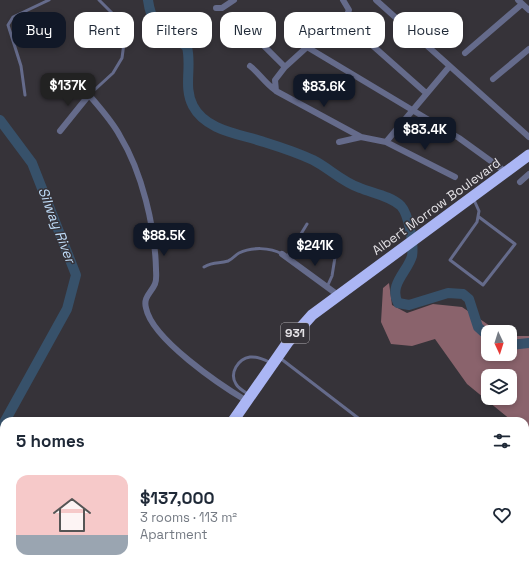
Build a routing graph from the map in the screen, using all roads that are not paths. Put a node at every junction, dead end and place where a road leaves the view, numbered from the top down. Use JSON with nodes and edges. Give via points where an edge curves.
{"nodes":[{"id":1,"x":48,"y":0,"type":"edge"},
{"id":2,"x":99,"y":0,"type":"edge"},
{"id":3,"x":234,"y":0,"type":"edge"},
{"id":4,"x":343,"y":0,"type":"edge"},
{"id":5,"x":376,"y":0,"type":"edge"},
{"id":6,"x":520,"y":2,"type":"edge"},
{"id":7,"x":216,"y":8,"type":"dead end"},
{"id":8,"x":529,"y":10,"type":"edge"},
{"id":9,"x":266,"y":48,"type":"edge"},
{"id":10,"x":306,"y":48,"type":"edge"},
{"id":11,"x":309,"y":48,"type":"edge"},
{"id":12,"x":529,"y":49,"type":"edge"},
{"id":13,"x":465,"y":53,"type":"dead end"},
{"id":14,"x":250,"y":66,"type":"dead end"},
{"id":15,"x":285,"y":67,"type":"junction"},
{"id":16,"x":449,"y":67,"type":"junction"},
{"id":17,"x":493,"y":79,"type":"dead end"},
{"id":18,"x":275,"y":90,"type":"junction"},
{"id":19,"x":426,"y":93,"type":"junction"},
{"id":20,"x":26,"y":95,"type":"dead end"},
{"id":21,"x":89,"y":95,"type":"junction"},
{"id":22,"x":412,"y":109,"type":"junction"},
{"id":23,"x":60,"y":131,"type":"dead end"},
{"id":24,"x":360,"y":137,"type":"junction"},
{"id":25,"x":529,"y":137,"type":"edge"},
{"id":26,"x":339,"y":142,"type":"dead end"},
{"id":27,"x":386,"y":142,"type":"junction"},
{"id":28,"x":529,"y":155,"type":"edge"},
{"id":29,"x":506,"y":172,"type":"junction"},
{"id":30,"x":529,"y":174,"type":"edge"},
{"id":31,"x":455,"y":177,"type":"dead end"},
{"id":32,"x":520,"y":182,"type":"dead end"},
{"id":33,"x":472,"y":196,"type":"junction"},
{"id":34,"x":479,"y":217,"type":"junction"},
{"id":35,"x":307,"y":224,"type":"dead end"},
{"id":36,"x":337,"y":245,"type":"dead end"},
{"id":37,"x":284,"y":256,"type":"junction"},
{"id":38,"x":204,"y":267,"type":"dead end"},
{"id":39,"x":327,"y":287,"type":"junction"},
{"id":40,"x":338,"y":295,"type":"junction"},
{"id":41,"x":276,"y":360,"type":"junction"},
{"id":42,"x":249,"y":398,"type":"junction"},
{"id":43,"x":236,"y":417,"type":"edge"},
{"id":44,"x":356,"y":417,"type":"edge"}],
"edges":[{"from":1,"to":20,"type":"lane","via":[[13,17],[8,25],[21,66]]},
{"from":2,"to":21,"type":"lane","via":[[121,22],[124,43],[122,58],[113,73]]},
{"from":3,"to":7,"type":"street","via":[[222,8]]},
{"from":4,"to":19,"type":"street","via":[[349,10],[346,22]]},
{"from":5,"to":16,"type":"street"},
{"from":6,"to":8,"type":"street"},
{"from":6,"to":13,"type":"street"},
{"from":9,"to":15,"type":"street"},
{"from":10,"to":15,"type":"street"},
{"from":11,"to":22,"type":"street"},
{"from":12,"to":17,"type":"street"},
{"from":14,"to":18,"type":"street"},
{"from":15,"to":18,"type":"street","via":[[275,80]]},
{"from":16,"to":19,"type":"street"},
{"from":16,"to":25,"type":"street"},
{"from":18,"to":24,"type":"street"},
{"from":19,"to":22,"type":"street"},
{"from":21,"to":23,"type":"street"},
{"from":21,"to":42,"type":"street","via":[[120,135],[135,165],[143,191],[156,267],[155,284],[145,301],[149,316],[163,337],[176,349],[217,381]]},
{"from":22,"to":27,"type":"street"},
{"from":22,"to":29,"type":"street","via":[[460,138]]},
{"from":24,"to":26,"type":"street"},
{"from":24,"to":27,"type":"street"},
{"from":27,"to":31,"type":"street"},
{"from":28,"to":29,"type":"highway","name":"Albert Morrow Boulevard","number":"931"},
{"from":29,"to":33,"type":"highway","name":"Albert Morrow Boulevard","number":"931"},
{"from":30,"to":32,"type":"street"},
{"from":33,"to":34,"type":"lane"},
{"from":33,"to":40,"type":"highway","name":"Albert Morrow Boulevard","number":"931"},
{"from":34,"to":34,"type":"lane","via":[[515,244],[483,285],[450,260]]},
{"from":35,"to":37,"type":"lane"},
{"from":36,"to":39,"type":"lane","via":[[332,276]]},
{"from":37,"to":38,"type":"lane","via":[[270,248],[249,250],[227,261]]},
{"from":37,"to":39,"type":"street"},
{"from":39,"to":40,"type":"street"},
{"from":40,"to":41,"type":"highway","name":"Albert Morrow Boulevard","number":"931","via":[[308,319]]},
{"from":41,"to":42,"type":"highway","name":"Albert Morrow Boulevard","number":"931"},
{"from":41,"to":42,"type":"lane","via":[[250,357],[235,368],[234,382]]},
{"from":41,"to":44,"type":"lane"},
{"from":42,"to":43,"type":"highway","name":"Albert Morrow Boulevard","number":"931"}]}
